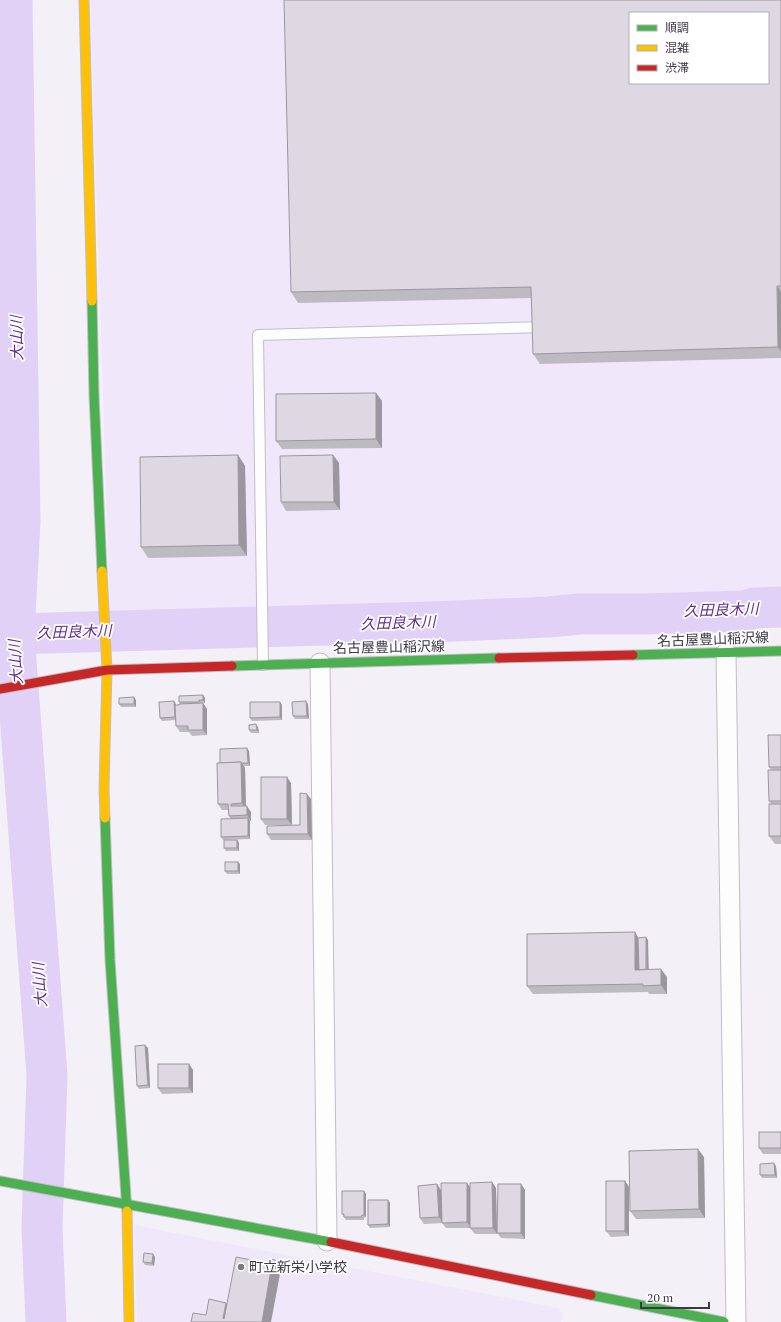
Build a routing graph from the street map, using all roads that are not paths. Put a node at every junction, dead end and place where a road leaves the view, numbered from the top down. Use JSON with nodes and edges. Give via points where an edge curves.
{"nodes":[{"id":1,"x":84,"y":0,"type":"edge"},
{"id":2,"x":551,"y":327,"type":"edge"},
{"id":3,"x":781,"y":651,"type":"edge"},
{"id":4,"x":726,"y":653,"type":"junction"},
{"id":5,"x":320,"y":663,"type":"junction"},
{"id":6,"x":263,"y":665,"type":"junction"},
{"id":7,"x":107,"y":670,"type":"junction"},
{"id":8,"x":0,"y":689,"type":"edge"},
{"id":9,"x":0,"y":1181,"type":"edge"},
{"id":10,"x":126,"y":1204,"type":"junction"},
{"id":11,"x":327,"y":1241,"type":"junction"},
{"id":12,"x":129,"y":1322,"type":"edge"},
{"id":13,"x":724,"y":1322,"type":"edge"},
{"id":14,"x":736,"y":1322,"type":"edge"}],
"edges":[{"from":1,"to":7,"type":"street","via":[[94,395]]},
{"from":2,"to":6,"type":"lane","via":[[258,335]]},
{"from":3,"to":4,"type":"street","name":"名古屋豊山稲沢線"},
{"from":4,"to":5,"type":"street","name":"名古屋豊山稲沢線"},
{"from":4,"to":14,"type":"street"},
{"from":5,"to":6,"type":"street","name":"名古屋豊山稲沢線"},
{"from":5,"to":11,"type":"street"},
{"from":6,"to":7,"type":"street","name":"名古屋豊山稲沢線"},
{"from":7,"to":8,"type":"street","name":"名古屋豊山稲沢線"},
{"from":7,"to":10,"type":"street","via":[[104,789],[110,952]]},
{"from":9,"to":10,"type":"street"},
{"from":10,"to":11,"type":"street"},
{"from":10,"to":12,"type":"street"},
{"from":11,"to":13,"type":"street"}]}
